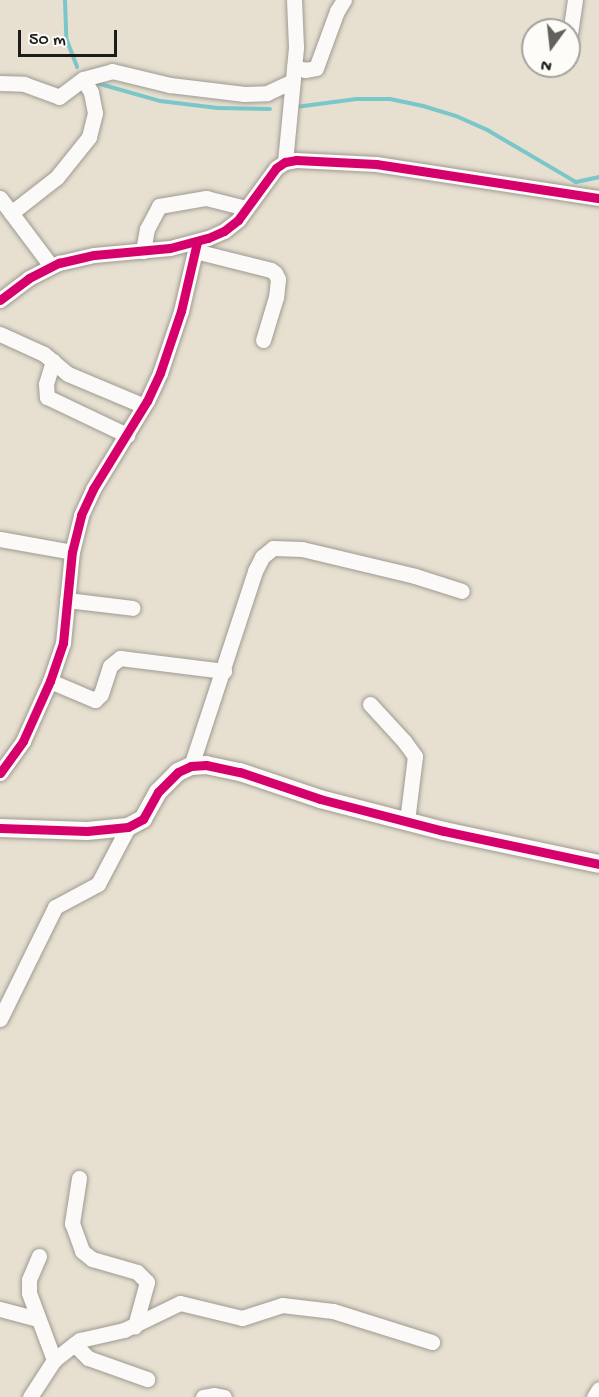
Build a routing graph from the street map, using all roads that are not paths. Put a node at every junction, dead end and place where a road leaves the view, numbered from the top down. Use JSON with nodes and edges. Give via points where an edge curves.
{"nodes":[{"id":1,"x":294,"y":0,"type":"edge"},
{"id":2,"x":344,"y":0,"type":"edge"},
{"id":3,"x":575,"y":0,"type":"edge"},
{"id":4,"x":572,"y":18,"type":"edge"},
{"id":5,"x":293,"y":74,"type":"junction"},
{"id":6,"x":83,"y":79,"type":"junction"},
{"id":7,"x":0,"y":83,"type":"edge"},
{"id":8,"x":285,"y":162,"type":"junction"},
{"id":9,"x":0,"y":198,"type":"edge"},
{"id":10,"x":599,"y":198,"type":"edge"},
{"id":11,"x":246,"y":208,"type":"junction"},
{"id":12,"x":12,"y":213,"type":"junction"},
{"id":13,"x":196,"y":246,"type":"junction"},
{"id":14,"x":143,"y":251,"type":"junction"},
{"id":15,"x":51,"y":266,"type":"junction"},
{"id":16,"x":0,"y":300,"type":"edge"},
{"id":17,"x":0,"y":334,"type":"edge"},
{"id":18,"x":262,"y":340,"type":"dead end"},
{"id":19,"x":53,"y":361,"type":"junction"},
{"id":20,"x":144,"y":406,"type":"junction"},
{"id":21,"x":127,"y":435,"type":"junction"},
{"id":22,"x":0,"y":539,"type":"edge"},
{"id":23,"x":72,"y":552,"type":"junction"},
{"id":24,"x":462,"y":591,"type":"dead end"},
{"id":25,"x":68,"y":600,"type":"junction"},
{"id":26,"x":134,"y":608,"type":"dead end"},
{"id":27,"x":224,"y":671,"type":"junction"},
{"id":28,"x":50,"y":681,"type":"junction"},
{"id":29,"x":369,"y":704,"type":"dead end"},
{"id":30,"x":191,"y":766,"type":"junction"},
{"id":31,"x":0,"y":773,"type":"edge"},
{"id":32,"x":407,"y":821,"type":"junction"},
{"id":33,"x":128,"y":827,"type":"junction"},
{"id":34,"x":0,"y":828,"type":"edge"},
{"id":35,"x":599,"y":864,"type":"edge"},
{"id":36,"x":0,"y":1019,"type":"edge"},
{"id":37,"x":79,"y":1178,"type":"dead end"},
{"id":38,"x":39,"y":1256,"type":"dead end"},
{"id":39,"x":0,"y":1309,"type":"edge"},
{"id":40,"x":38,"y":1319,"type":"junction"},
{"id":41,"x":135,"y":1326,"type":"junction"},
{"id":42,"x":432,"y":1342,"type":"dead end"},
{"id":43,"x":74,"y":1344,"type":"junction"},
{"id":44,"x":54,"y":1360,"type":"junction"},
{"id":45,"x":147,"y":1379,"type":"dead end"},
{"id":46,"x":599,"y":1389,"type":"edge"},
{"id":47,"x":30,"y":1397,"type":"edge"},
{"id":48,"x":203,"y":1397,"type":"edge"},
{"id":49,"x":224,"y":1397,"type":"edge"},
{"id":50,"x":594,"y":1397,"type":"edge"}],
"edges":[{"from":1,"to":5,"type":"street"},
{"from":2,"to":5,"type":"street","via":[[316,68]]},
{"from":3,"to":4,"type":"street"},
{"from":5,"to":6,"type":"street","via":[[267,93],[244,94],[177,86],[112,71]]},
{"from":5,"to":8,"type":"street"},
{"from":6,"to":7,"type":"street","via":[[59,97],[24,84]]},
{"from":6,"to":12,"type":"street","via":[[91,92],[95,113],[89,137],[57,177]]},
{"from":8,"to":10,"type":"street","via":[[312,159],[376,164]]},
{"from":8,"to":11,"type":"street","via":[[264,180]]},
{"from":9,"to":12,"type":"street"},
{"from":11,"to":13,"type":"street","via":[[224,231]]},
{"from":11,"to":14,"type":"street","via":[[206,198],[159,206],[147,229]]},
{"from":12,"to":15,"type":"street"},
{"from":13,"to":14,"type":"street"},
{"from":13,"to":18,"type":"street","via":[[275,273],[276,297]]},
{"from":13,"to":20,"type":"street","via":[[170,348]]},
{"from":14,"to":15,"type":"street","via":[[94,255]]},
{"from":15,"to":16,"type":"street"},
{"from":17,"to":19,"type":"street"},
{"from":19,"to":20,"type":"street","via":[[68,374]]},
{"from":19,"to":21,"type":"street","via":[[46,384],[47,397]]},
{"from":20,"to":21,"type":"street"},
{"from":21,"to":23,"type":"street","via":[[87,501]]},
{"from":22,"to":23,"type":"street"},
{"from":23,"to":25,"type":"street"},
{"from":24,"to":27,"type":"street","via":[[302,549],[273,548],[262,557],[255,571]]},
{"from":25,"to":26,"type":"street"},
{"from":25,"to":28,"type":"street","via":[[63,643]]},
{"from":27,"to":28,"type":"street","via":[[120,658],[111,666],[95,700]]},
{"from":27,"to":30,"type":"street"},
{"from":28,"to":31,"type":"street","via":[[23,741]]},
{"from":29,"to":32,"type":"street","via":[[415,756]]},
{"from":30,"to":32,"type":"street","via":[[240,772]]},
{"from":30,"to":33,"type":"street","via":[[178,772],[158,792],[143,819]]},
{"from":32,"to":35,"type":"street","via":[[509,847]]},
{"from":33,"to":34,"type":"street","via":[[87,831]]},
{"from":33,"to":36,"type":"street","via":[[98,884],[55,907]]},
{"from":37,"to":41,"type":"street","via":[[72,1223],[82,1251],[137,1272],[147,1282]]},
{"from":38,"to":40,"type":"street","via":[[28,1287]]},
{"from":39,"to":40,"type":"street"},
{"from":40,"to":44,"type":"street"},
{"from":41,"to":42,"type":"street","via":[[180,1303],[242,1318],[282,1305],[347,1314]]},
{"from":41,"to":43,"type":"street"},
{"from":43,"to":44,"type":"street"},
{"from":43,"to":45,"type":"street","via":[[88,1358]]},
{"from":44,"to":47,"type":"street"},
{"from":46,"to":50,"type":"street"},
{"from":48,"to":49,"type":"street"}]}
